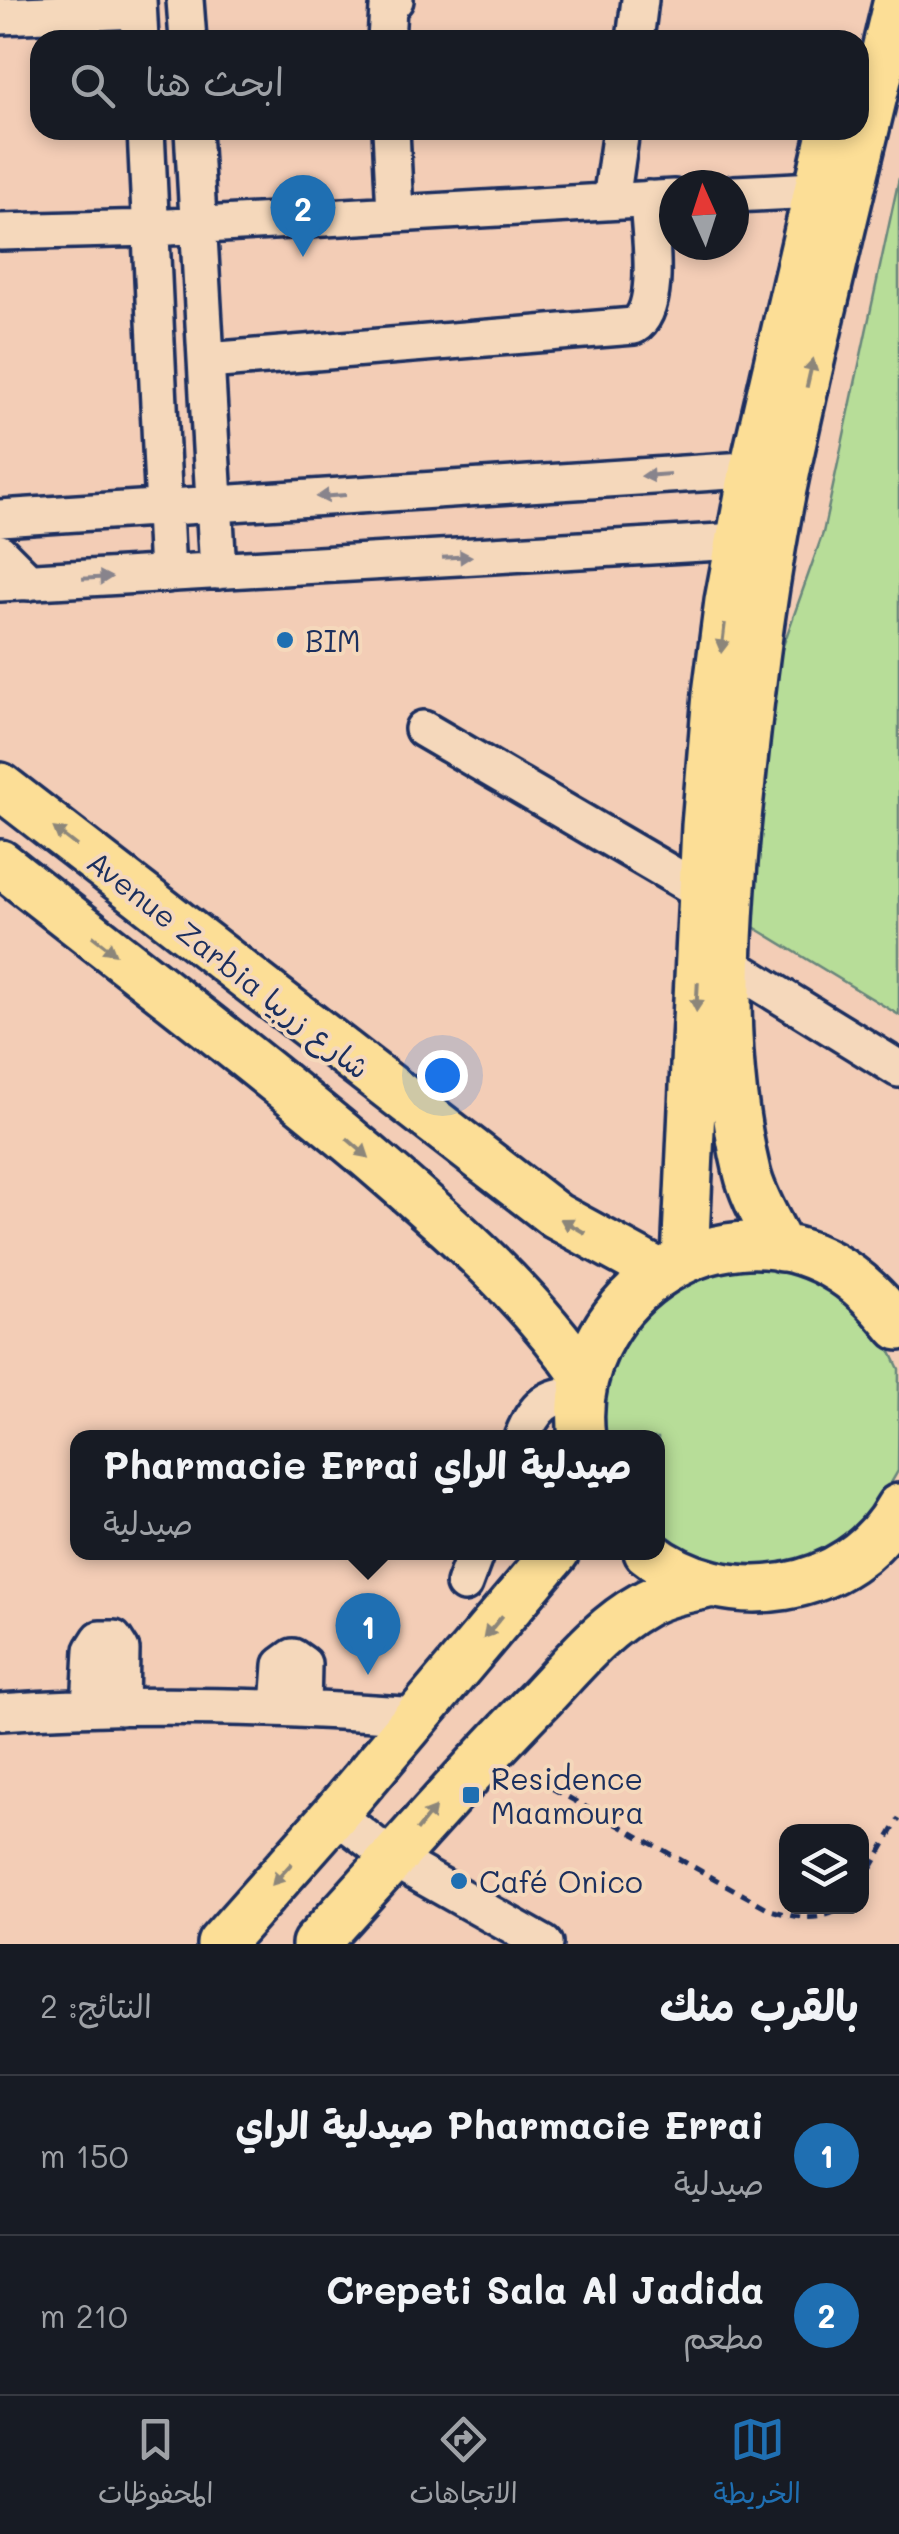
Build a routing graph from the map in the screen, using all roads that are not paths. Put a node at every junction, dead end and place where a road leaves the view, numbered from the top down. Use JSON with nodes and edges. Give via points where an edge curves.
{"nodes":[{"id":1,"x":185,"y":0,"type":"edge"},
{"id":2,"x":395,"y":0,"type":"edge"},
{"id":3,"x":640,"y":0,"type":"edge"},
{"id":4,"x":865,"y":0,"type":"edge"},
{"id":5,"x":896,"y":0,"type":"edge"},
{"id":6,"x":0,"y":16,"type":"edge"},
{"id":7,"x":139,"y":17,"type":"edge"},
{"id":8,"x":187,"y":30,"type":"edge"},
{"id":9,"x":387,"y":30,"type":"edge"},
{"id":10,"x":636,"y":30,"type":"edge"},
{"id":11,"x":858,"y":30,"type":"edge"},
{"id":12,"x":869,"y":100,"type":"edge"},
{"id":13,"x":147,"y":140,"type":"edge"},
{"id":14,"x":194,"y":140,"type":"edge"},
{"id":15,"x":391,"y":140,"type":"edge"},
{"id":16,"x":620,"y":140,"type":"edge"},
{"id":17,"x":828,"y":140,"type":"edge"},
{"id":18,"x":858,"y":140,"type":"edge"},
{"id":19,"x":815,"y":190,"type":"junction"},
{"id":20,"x":749,"y":193,"type":"edge"},
{"id":21,"x":659,"y":198,"type":"edge"},
{"id":22,"x":611,"y":201,"type":"junction"},
{"id":23,"x":395,"y":214,"type":"junction"},
{"id":24,"x":659,"y":217,"type":"edge"},
{"id":25,"x":199,"y":225,"type":"junction"},
{"id":26,"x":152,"y":228,"type":"junction"},
{"id":27,"x":0,"y":232,"type":"edge"},
{"id":28,"x":207,"y":361,"type":"junction"},
{"id":29,"x":770,"y":468,"type":"junction"},
{"id":30,"x":215,"y":503,"type":"junction"},
{"id":31,"x":164,"y":507,"type":"junction"},
{"id":32,"x":0,"y":518,"type":"edge"},
{"id":33,"x":756,"y":542,"type":"junction"},
{"id":34,"x":0,"y":552,"type":"edge"},
{"id":35,"x":218,"y":571,"type":"junction"},
{"id":36,"x":167,"y":574,"type":"junction"},
{"id":37,"x":14,"y":582,"type":"edge"},
{"id":38,"x":423,"y":729,"type":"dead end"},
{"id":39,"x":0,"y":786,"type":"edge"},
{"id":40,"x":0,"y":862,"type":"edge"},
{"id":41,"x":702,"y":892,"type":"junction"},
{"id":42,"x":729,"y":964,"type":"junction"},
{"id":43,"x":899,"y":1069,"type":"edge"},
{"id":44,"x":781,"y":1248,"type":"junction"},
{"id":45,"x":672,"y":1266,"type":"junction"},
{"id":46,"x":899,"y":1327,"type":"edge"},
{"id":47,"x":583,"y":1403,"type":"edge"},
{"id":48,"x":525,"y":1430,"type":"edge"},
{"id":49,"x":899,"y":1507,"type":"edge"},
{"id":50,"x":549,"y":1560,"type":"edge"},
{"id":51,"x":657,"y":1560,"type":"edge"},
{"id":52,"x":708,"y":1584,"type":"junction"},
{"id":53,"x":0,"y":1712,"type":"edge"},
{"id":54,"x":418,"y":1716,"type":"junction"},
{"id":55,"x":335,"y":1814,"type":"junction"},
{"id":56,"x":393,"y":1860,"type":"junction"},
{"id":57,"x":220,"y":1944,"type":"edge"},
{"id":58,"x":315,"y":1944,"type":"edge"},
{"id":59,"x":544,"y":1944,"type":"edge"}],
"edges":[{"from":1,"to":8,"type":"street"},
{"from":2,"to":9,"type":"street"},
{"from":3,"to":10,"type":"street"},
{"from":4,"to":11,"type":"main road"},
{"from":12,"to":5,"type":"main road","one_way":true},
{"from":6,"to":7,"type":"street"},
{"from":13,"to":26,"type":"street"},
{"from":14,"to":25,"type":"street"},
{"from":15,"to":23,"type":"street"},
{"from":16,"to":22,"type":"street"},
{"from":17,"to":19,"type":"main road"},
{"from":29,"to":18,"type":"main road","one_way":true},
{"from":19,"to":20,"type":"street"},
{"from":19,"to":29,"type":"main road"},
{"from":21,"to":22,"type":"street"},
{"from":22,"to":23,"type":"street"},
{"from":23,"to":25,"type":"street"},
{"from":24,"to":28,"type":"street","via":[[650,304],[634,326]]},
{"from":25,"to":26,"type":"street"},
{"from":25,"to":28,"type":"street"},
{"from":26,"to":27,"type":"street"},
{"from":26,"to":31,"type":"street"},
{"from":28,"to":30,"type":"street"},
{"from":29,"to":30,"type":"street","one_way":true},
{"from":29,"to":33,"type":"main road"},
{"from":30,"to":31,"type":"street"},
{"from":30,"to":35,"type":"street"},
{"from":31,"to":32,"type":"street"},
{"from":31,"to":36,"type":"street"},
{"from":35,"to":33,"type":"street","one_way":true},
{"from":33,"to":41,"type":"main road","one_way":true,"via":[[716,694]]},
{"from":33,"to":42,"type":"main road"},
{"from":34,"to":37,"type":"street"},
{"from":35,"to":36,"type":"street"},
{"from":37,"to":36,"type":"street","one_way":true},
{"from":38,"to":41,"type":"street"},
{"from":45,"to":39,"type":"main road","name":"Avenue Zarbia شارع زربيا","one_way":true,"via":[[556,1216]]},
{"from":40,"to":47,"type":"main road","name":"Avenue Zarbia شارع زربيا","one_way":true,"via":[[459,1235],[535,1311]]},
{"from":41,"to":45,"type":"main road","one_way":true},
{"from":42,"to":43,"type":"street"},
{"from":42,"to":44,"type":"main road","via":[[733,1070],[748,1177]]},
{"from":44,"to":45,"type":"main road","via":[[716,1250]]},
{"from":44,"to":46,"type":"main road","via":[[829,1264],[871,1292]]},
{"from":45,"to":47,"type":"main road","via":[[614,1314],[596,1344]]},
{"from":47,"to":48,"type":"street","via":[[554,1396],[533,1412]]},
{"from":49,"to":52,"type":"main road","via":[[862,1554],[817,1579],[762,1590]]},
{"from":50,"to":54,"type":"main road","one_way":true},
{"from":51,"to":52,"type":"main road"},
{"from":56,"to":52,"type":"main road","one_way":true,"via":[[434,1808],[618,1621],[664,1595]]},
{"from":53,"to":54,"type":"street","via":[[290,1707]]},
{"from":54,"to":55,"type":"main road"},
{"from":55,"to":56,"type":"street"},
{"from":55,"to":57,"type":"main road","one_way":true},
{"from":56,"to":58,"type":"main road"},
{"from":56,"to":59,"type":"street"}]}
